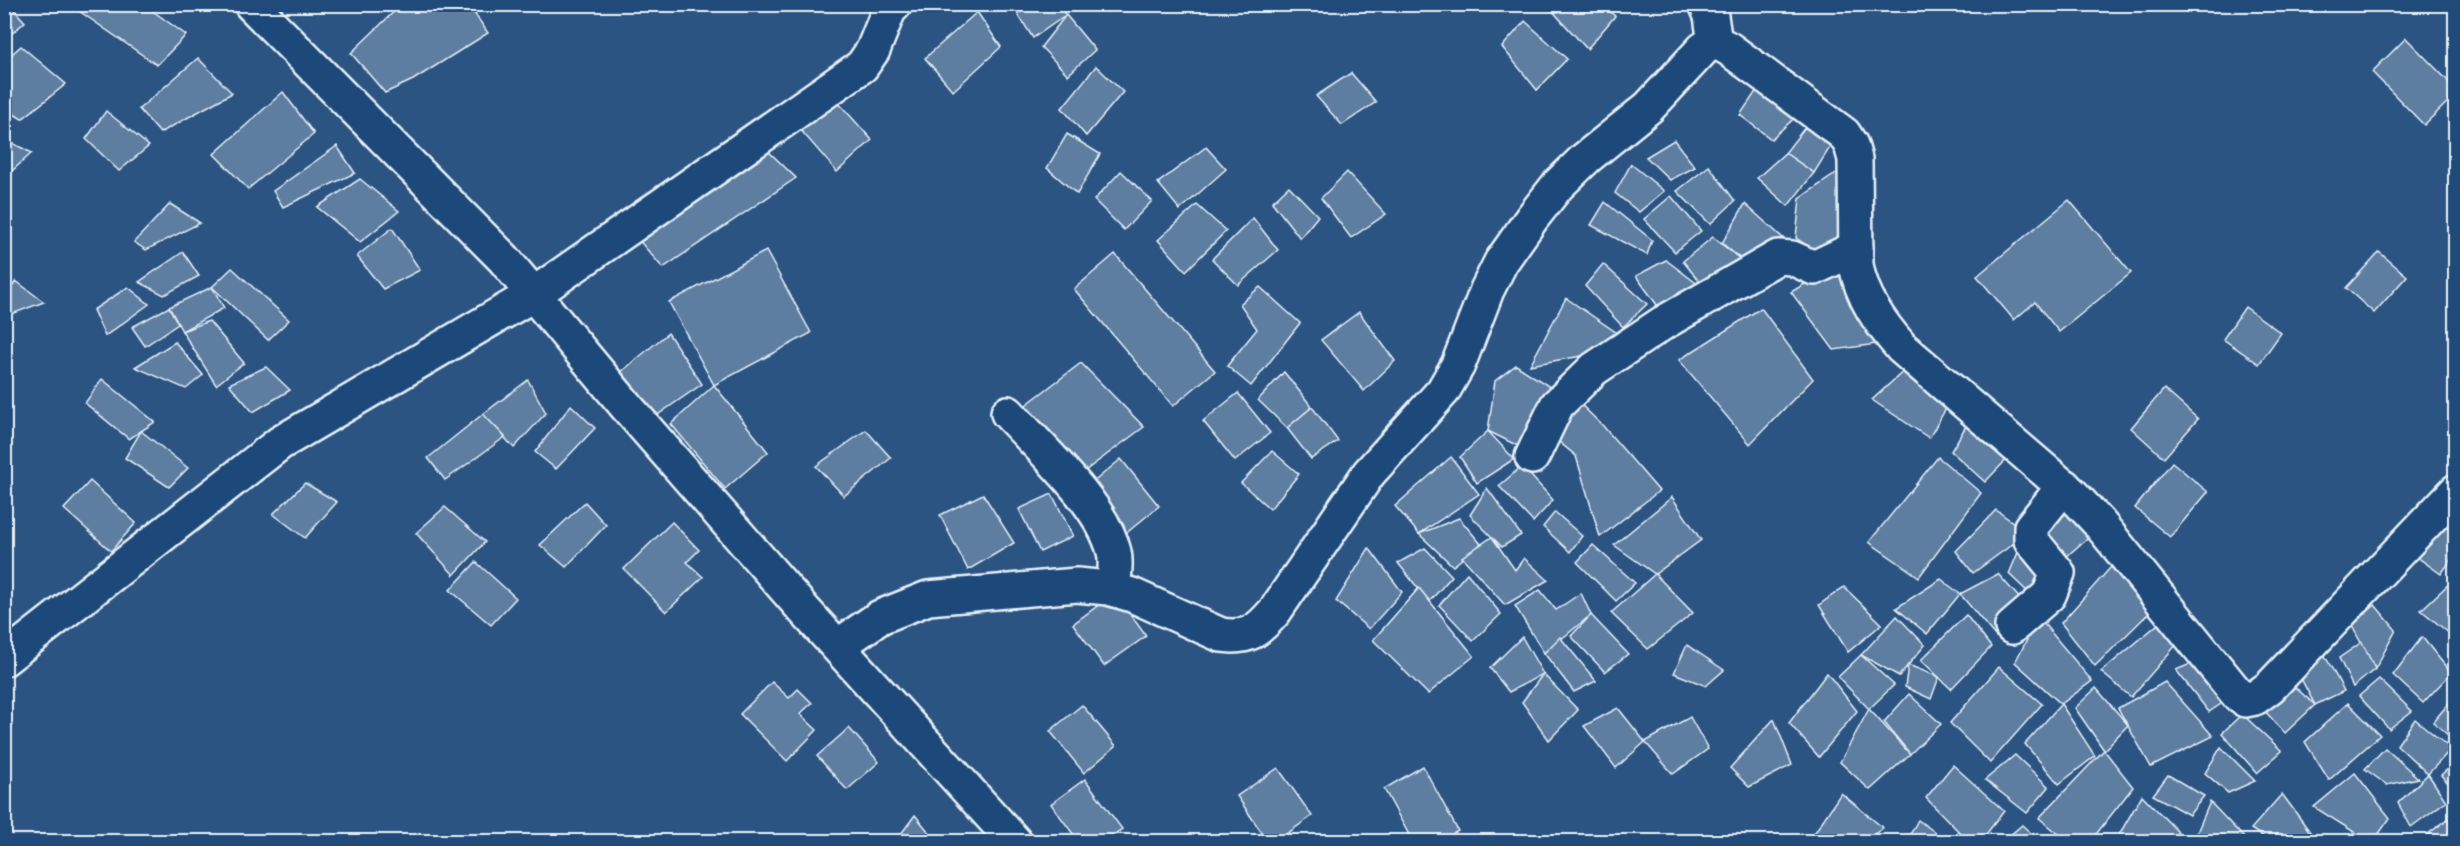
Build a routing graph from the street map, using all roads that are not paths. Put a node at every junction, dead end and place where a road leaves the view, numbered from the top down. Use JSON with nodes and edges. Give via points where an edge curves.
{"nodes":[{"id":1,"x":251,"y":4,"type":"edge"},
{"id":2,"x":894,"y":4,"type":"edge"},
{"id":3,"x":1706,"y":4,"type":"edge"},
{"id":4,"x":1715,"y":43,"type":"junction"},
{"id":5,"x":1856,"y":248,"type":"junction"},
{"id":6,"x":534,"y":294,"type":"junction"},
{"id":7,"x":1008,"y":413,"type":"dead end"},
{"id":8,"x":1532,"y":457,"type":"dead end"},
{"id":9,"x":2064,"y":486,"type":"junction"},
{"id":10,"x":2450,"y":507,"type":"edge"},
{"id":11,"x":1113,"y":590,"type":"junction"},
{"id":12,"x":2012,"y":627,"type":"dead end"},
{"id":13,"x":838,"y":646,"type":"junction"},
{"id":14,"x":4,"y":659,"type":"edge"},
{"id":15,"x":1015,"y":842,"type":"edge"}],
"edges":[{"from":1,"to":6,"type":"street"},
{"from":2,"to":6,"type":"street","via":[[862,66]]},
{"from":3,"to":4,"type":"street"},
{"from":4,"to":5,"type":"street","via":[[1729,49],[1844,134],[1855,159]]},
{"from":4,"to":11,"type":"street","via":[[1703,49],[1649,107],[1586,158],[1532,218],[1496,272],[1458,365],[1443,391],[1369,473],[1264,625],[1250,634],[1221,635]]},
{"from":5,"to":8,"type":"street","via":[[1814,268],[1792,258],[1778,257],[1663,323],[1594,369],[1569,392],[1557,405]]},
{"from":5,"to":9,"type":"street","via":[[1863,293],[1902,348]]},
{"from":6,"to":13,"type":"street","via":[[627,407]]},
{"from":6,"to":14,"type":"street","via":[[280,442]]},
{"from":7,"to":11,"type":"street","via":[[1087,500],[1106,531],[1115,556]]},
{"from":9,"to":10,"type":"street","via":[[2239,696],[2249,701],[2270,687]]},
{"from":9,"to":12,"type":"street","via":[[2031,527],[2031,540],[2058,573],[2049,595]]},
{"from":11,"to":13,"type":"street","via":[[1077,585],[928,598],[880,617]]},
{"from":13,"to":15,"type":"street"}]}
